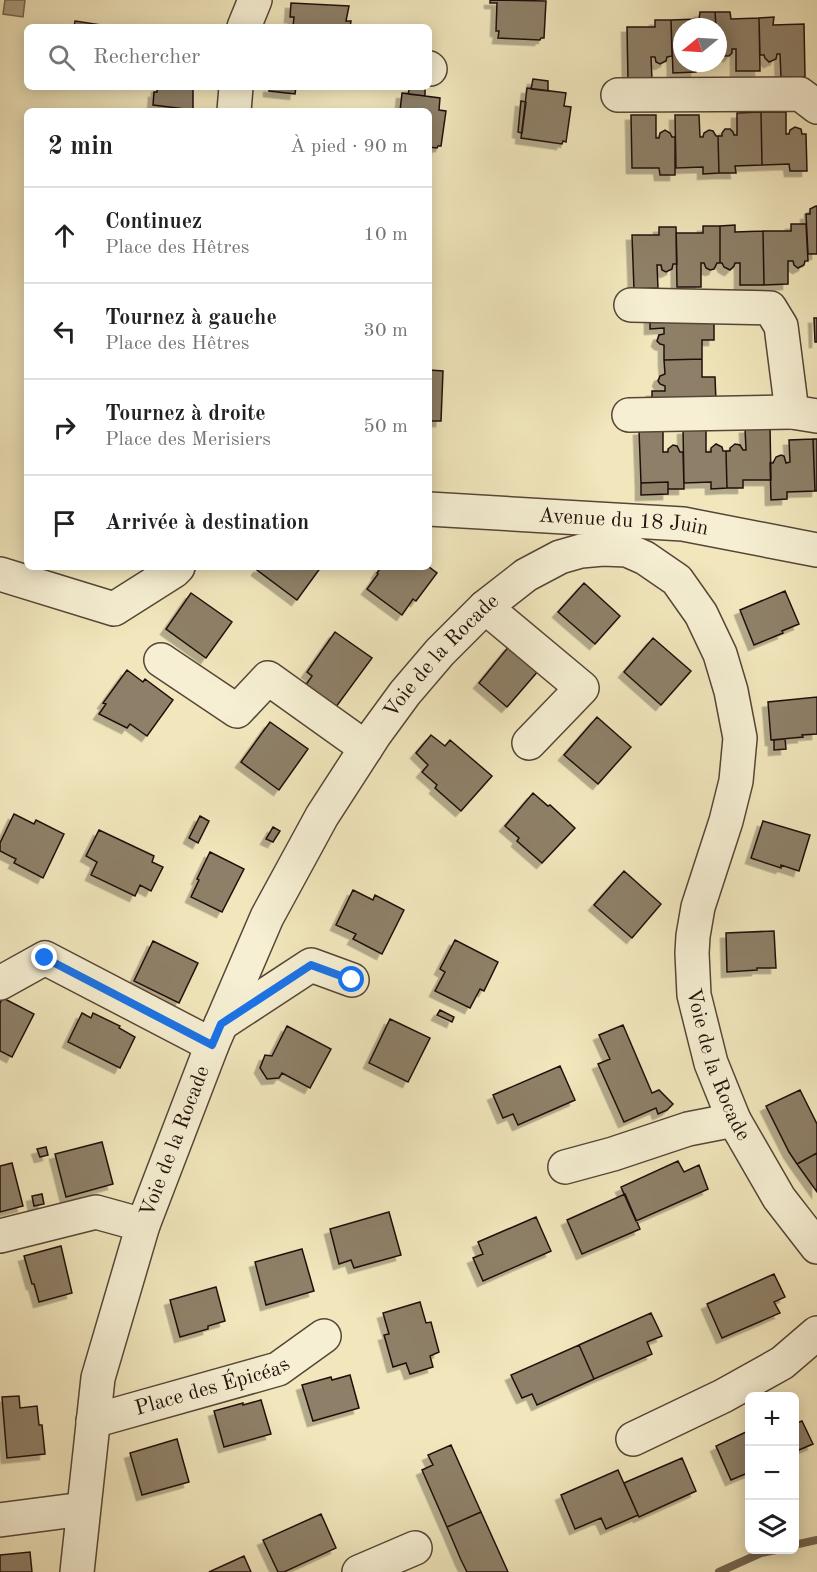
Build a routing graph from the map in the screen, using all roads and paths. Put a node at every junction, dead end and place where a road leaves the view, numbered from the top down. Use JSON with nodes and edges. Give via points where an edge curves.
{"nodes":[{"id":1,"x":255,"y":0,"type":"edge"},
{"id":2,"x":245,"y":24,"type":"edge"},
{"id":3,"x":236,"y":90,"type":"edge"},
{"id":4,"x":618,"y":95,"type":"dead end"},
{"id":5,"x":817,"y":107,"type":"edge"},
{"id":6,"x":234,"y":108,"type":"edge"},
{"id":7,"x":631,"y":305,"type":"dead end"},
{"id":8,"x":804,"y":414,"type":"edge"},
{"id":9,"x":629,"y":415,"type":"dead end"},
{"id":10,"x":432,"y":509,"type":"edge"},
{"id":11,"x":817,"y":550,"type":"edge"},
{"id":12,"x":175,"y":570,"type":"edge"},
{"id":13,"x":0,"y":574,"type":"edge"},
{"id":14,"x":485,"y":607,"type":"junction"},
{"id":15,"x":161,"y":660,"type":"dead end"},
{"id":16,"x":529,"y":743,"type":"dead end"},
{"id":17,"x":366,"y":748,"type":"junction"},
{"id":18,"x":352,"y":980,"type":"dead end"},
{"id":19,"x":0,"y":983,"type":"edge"},
{"id":20,"x":217,"y":1035,"type":"junction"},
{"id":21,"x":734,"y":1120,"type":"junction"},
{"id":22,"x":565,"y":1167,"type":"dead end"},
{"id":23,"x":143,"y":1225,"type":"junction"},
{"id":24,"x":0,"y":1236,"type":"edge"},
{"id":25,"x":817,"y":1246,"type":"edge"},
{"id":26,"x":817,"y":1333,"type":"edge"},
{"id":27,"x":324,"y":1336,"type":"dead end"},
{"id":28,"x":93,"y":1421,"type":"junction"},
{"id":29,"x":633,"y":1439,"type":"dead end"},
{"id":30,"x":83,"y":1509,"type":"junction"},
{"id":31,"x":0,"y":1520,"type":"edge"},
{"id":32,"x":415,"y":1548,"type":"dead end"},
{"id":33,"x":77,"y":1572,"type":"edge"},
{"id":34,"x":359,"y":1572,"type":"edge"}],
"edges":[{"from":1,"to":2,"type":"street"},
{"from":3,"to":6,"type":"street"},
{"from":4,"to":5,"type":"street","via":[[800,94]]},
{"from":7,"to":8,"type":"street","via":[[770,308],[781,326]]},
{"from":8,"to":9,"type":"street"},
{"from":10,"to":11,"type":"street","name":"Avenue du 18 Juin","via":[[683,524]]},
{"from":12,"to":13,"type":"street","via":[[114,609]]},
{"from":14,"to":16,"type":"street","via":[[582,688]]},
{"from":14,"to":17,"type":"street","name":"Voie de la Rocade","via":[[405,693]]},
{"from":14,"to":21,"type":"street","name":"Voie de la Rocade","via":[[526,575],[560,557],[603,549],[627,550],[645,558],[677,580],[701,614],[720,654],[741,738],[736,781],[698,907],[692,953],[694,995],[711,1063]]},
{"from":15,"to":17,"type":"street","via":[[237,711],[268,678]]},
{"from":17,"to":20,"type":"street","name":"Voie de la Rocade","via":[[322,816],[267,917]]},
{"from":18,"to":20,"type":"street","via":[[311,965]]},
{"from":19,"to":20,"type":"street","via":[[45,958]]},
{"from":20,"to":23,"type":"street","name":"Voie de la Rocade"},
{"from":21,"to":22,"type":"street","via":[[688,1129]]},
{"from":21,"to":25,"type":"street","name":"Voie de la Rocade","via":[[779,1198]]},
{"from":23,"to":24,"type":"street","via":[[96,1212]]},
{"from":23,"to":28,"type":"street","name":"Voie de la Rocade","via":[[98,1377]]},
{"from":26,"to":29,"type":"street","via":[[782,1363]]},
{"from":27,"to":28,"type":"street","name":"Place des Épicéas","via":[[278,1369]]},
{"from":28,"to":30,"type":"street","name":"Voie de la Rocade"},
{"from":30,"to":31,"type":"street"},
{"from":30,"to":33,"type":"street","name":"Voie de la Rocade"},
{"from":32,"to":34,"type":"street"}]}
